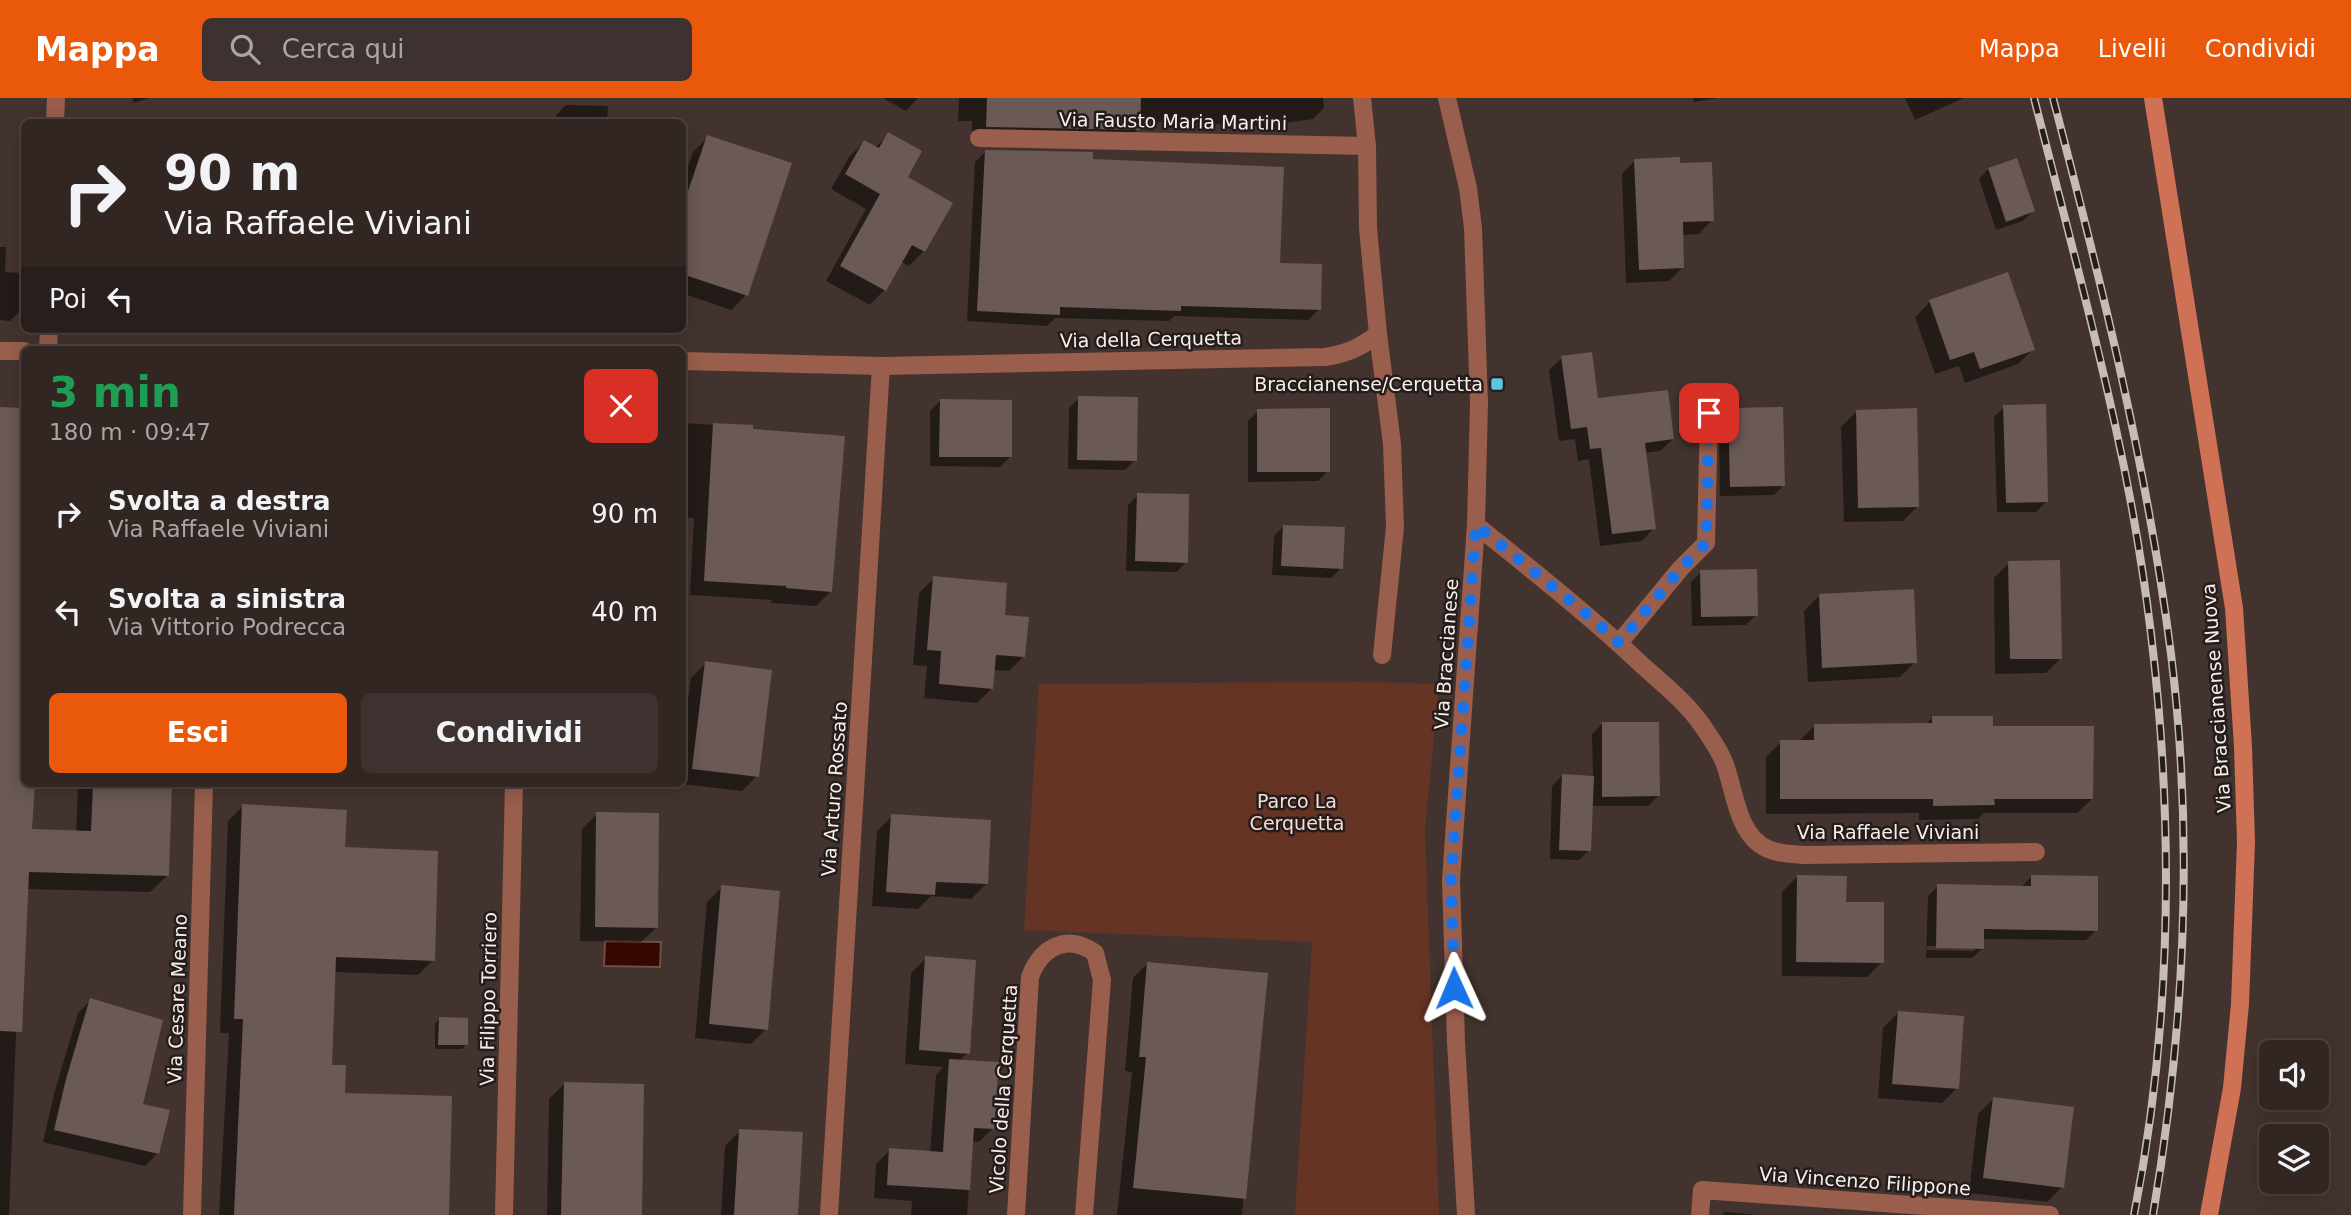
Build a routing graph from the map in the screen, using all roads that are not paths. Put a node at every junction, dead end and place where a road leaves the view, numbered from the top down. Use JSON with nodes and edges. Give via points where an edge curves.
{"nodes":[{"id":1,"x":56,"y":98,"type":"edge"},
{"id":2,"x":1363,"y":98,"type":"edge"},
{"id":3,"x":1447,"y":98,"type":"edge"},
{"id":4,"x":2153,"y":98,"type":"edge"},
{"id":5,"x":55,"y":119,"type":"edge"},
{"id":6,"x":979,"y":138,"type":"dead end"},
{"id":7,"x":1367,"y":146,"type":"junction"},
{"id":8,"x":1378,"y":334,"type":"junction"},
{"id":9,"x":0,"y":351,"type":"edge"},
{"id":10,"x":21,"y":351,"type":"edge"},
{"id":11,"x":686,"y":361,"type":"edge"},
{"id":12,"x":881,"y":366,"type":"junction"},
{"id":13,"x":1709,"y":413,"type":"dead end"},
{"id":14,"x":1476,"y":525,"type":"junction"},
{"id":15,"x":1619,"y":643,"type":"junction"},
{"id":16,"x":1382,"y":655,"type":"dead end"},
{"id":17,"x":204,"y":787,"type":"edge"},
{"id":18,"x":514,"y":787,"type":"edge"},
{"id":19,"x":2036,"y":852,"type":"dead end"},
{"id":20,"x":192,"y":1215,"type":"edge"},
{"id":21,"x":504,"y":1215,"type":"edge"},
{"id":22,"x":829,"y":1215,"type":"edge"},
{"id":23,"x":1016,"y":1215,"type":"edge"},
{"id":24,"x":1084,"y":1215,"type":"edge"},
{"id":25,"x":1466,"y":1215,"type":"edge"},
{"id":26,"x":1700,"y":1215,"type":"edge"},
{"id":27,"x":2050,"y":1215,"type":"edge"},
{"id":28,"x":2209,"y":1215,"type":"edge"}],
"edges":[{"from":1,"to":5,"type":"street"},
{"from":2,"to":7,"type":"street"},
{"from":3,"to":14,"type":"street","name":"Via Braccianese","via":[[1473,228],[1479,403]]},
{"from":4,"to":28,"type":"main road","name":"Via Braccianense Nuova","via":[[2234,608],[2243,747],[2246,842],[2239,1004],[2232,1088]]},
{"from":6,"to":7,"type":"street","name":"Via Fausto Maria Martini"},
{"from":7,"to":8,"type":"street","via":[[1368,229]]},
{"from":8,"to":12,"type":"street","name":"Via della Cerquetta","via":[[1354,350],[1325,357]]},
{"from":8,"to":16,"type":"street","via":[[1392,444],[1395,527]]},
{"from":9,"to":10,"type":"street"},
{"from":11,"to":12,"type":"street","name":"Via della Cerquetta"},
{"from":12,"to":22,"type":"street","name":"Via Arturo Rossato"},
{"from":13,"to":15,"type":"street","via":[[1706,543]]},
{"from":14,"to":15,"type":"street","name":"Via Raffaele Viviani"},
{"from":14,"to":25,"type":"street","name":"Via Braccianese","via":[[1451,880]]},
{"from":15,"to":19,"type":"street","name":"Via Raffaele Viviani","via":[[1700,722],[1724,762],[1748,831],[1766,849],[1804,855]]},
{"from":17,"to":20,"type":"street","name":"Via Cesare Meano"},
{"from":18,"to":21,"type":"street","name":"Via Filippo Torriero"},
{"from":23,"to":24,"type":"street","name":"Vicolo della Cerquetta","via":[[1030,977],[1044,953],[1055,946],[1081,944],[1095,953],[1101,980]]},
{"from":26,"to":27,"type":"street","name":"Via Vincenzo Filippone","via":[[1702,1190]]}]}
